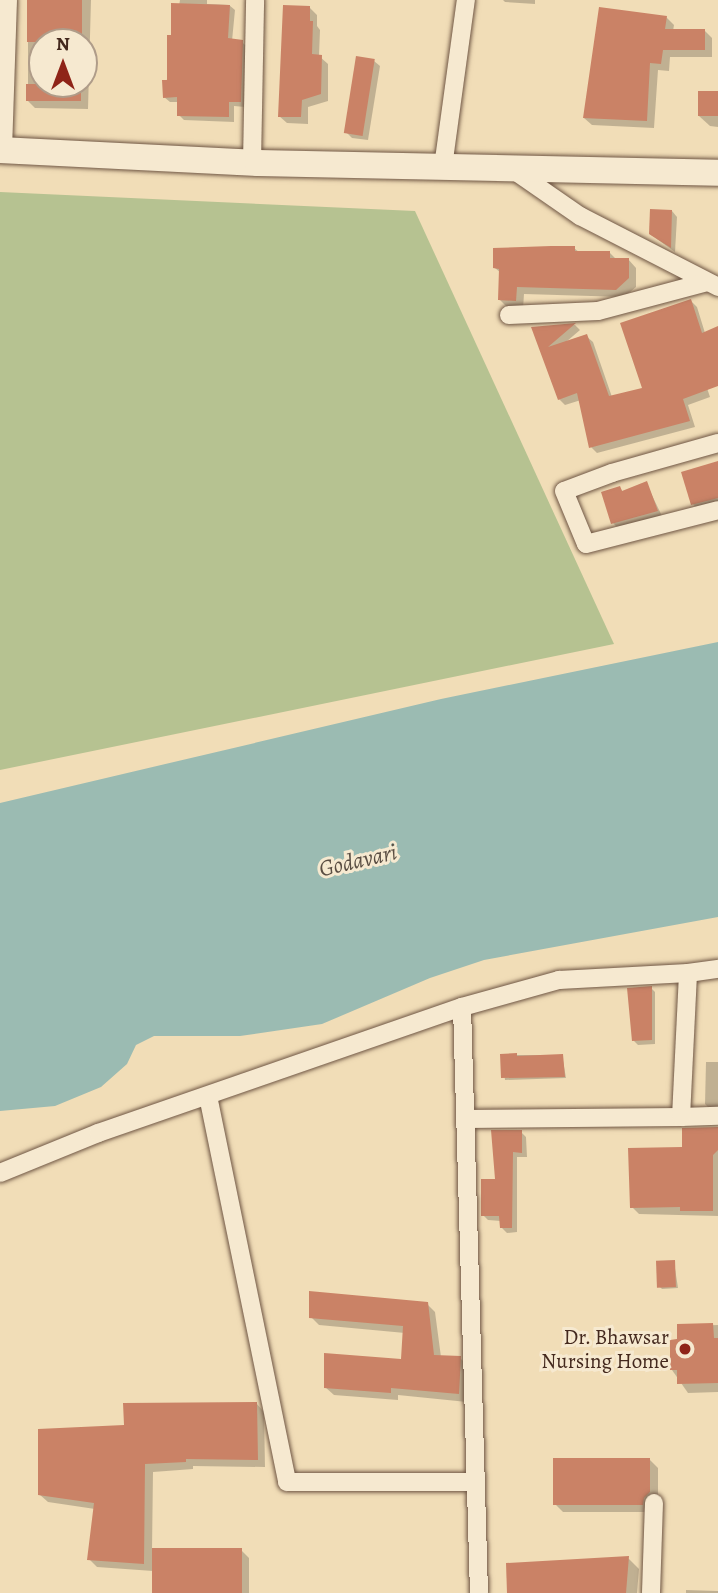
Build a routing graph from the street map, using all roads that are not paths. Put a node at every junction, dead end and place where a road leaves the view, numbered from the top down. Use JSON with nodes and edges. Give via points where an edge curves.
{"nodes":[{"id":1,"x":8,"y":0,"type":"edge"},
{"id":2,"x":256,"y":0,"type":"edge"},
{"id":3,"x":466,"y":0,"type":"edge"},
{"id":4,"x":1,"y":150,"type":"edge"},
{"id":5,"x":252,"y":162,"type":"junction"},
{"id":6,"x":443,"y":167,"type":"junction"},
{"id":7,"x":510,"y":169,"type":"junction"},
{"id":8,"x":718,"y":173,"type":"edge"},
{"id":9,"x":712,"y":285,"type":"edge"},
{"id":10,"x":509,"y":315,"type":"dead end"},
{"id":11,"x":718,"y":443,"type":"edge"},
{"id":12,"x":718,"y":510,"type":"edge"},
{"id":13,"x":718,"y":969,"type":"edge"},
{"id":14,"x":688,"y":973,"type":"junction"},
{"id":15,"x":462,"y":1007,"type":"junction"},
{"id":16,"x":208,"y":1096,"type":"junction"},
{"id":17,"x":681,"y":1116,"type":"junction"},
{"id":18,"x":718,"y":1116,"type":"edge"},
{"id":19,"x":466,"y":1119,"type":"junction"},
{"id":20,"x":0,"y":1173,"type":"edge"},
{"id":21,"x":476,"y":1482,"type":"junction"},
{"id":22,"x":654,"y":1503,"type":"dead end"},
{"id":23,"x":479,"y":1593,"type":"edge"},
{"id":24,"x":651,"y":1593,"type":"edge"}],
"edges":[{"from":1,"to":4,"type":"street"},
{"from":2,"to":5,"type":"street"},
{"from":3,"to":6,"type":"street"},
{"from":4,"to":5,"type":"main road"},
{"from":5,"to":6,"type":"main road"},
{"from":6,"to":7,"type":"main road"},
{"from":7,"to":8,"type":"main road"},
{"from":7,"to":9,"type":"street","via":[[580,216]]},
{"from":9,"to":10,"type":"street","via":[[598,310]]},
{"from":11,"to":12,"type":"street","via":[[564,491],[586,544]]},
{"from":13,"to":14,"type":"street"},
{"from":14,"to":15,"type":"street","via":[[559,980]]},
{"from":14,"to":17,"type":"street"},
{"from":15,"to":16,"type":"street"},
{"from":15,"to":19,"type":"street"},
{"from":16,"to":20,"type":"street","via":[[97,1133]]},
{"from":16,"to":21,"type":"street","via":[[288,1482]]},
{"from":17,"to":18,"type":"street"},
{"from":17,"to":19,"type":"street"},
{"from":19,"to":21,"type":"street"},
{"from":21,"to":23,"type":"street"},
{"from":22,"to":24,"type":"street"}]}
